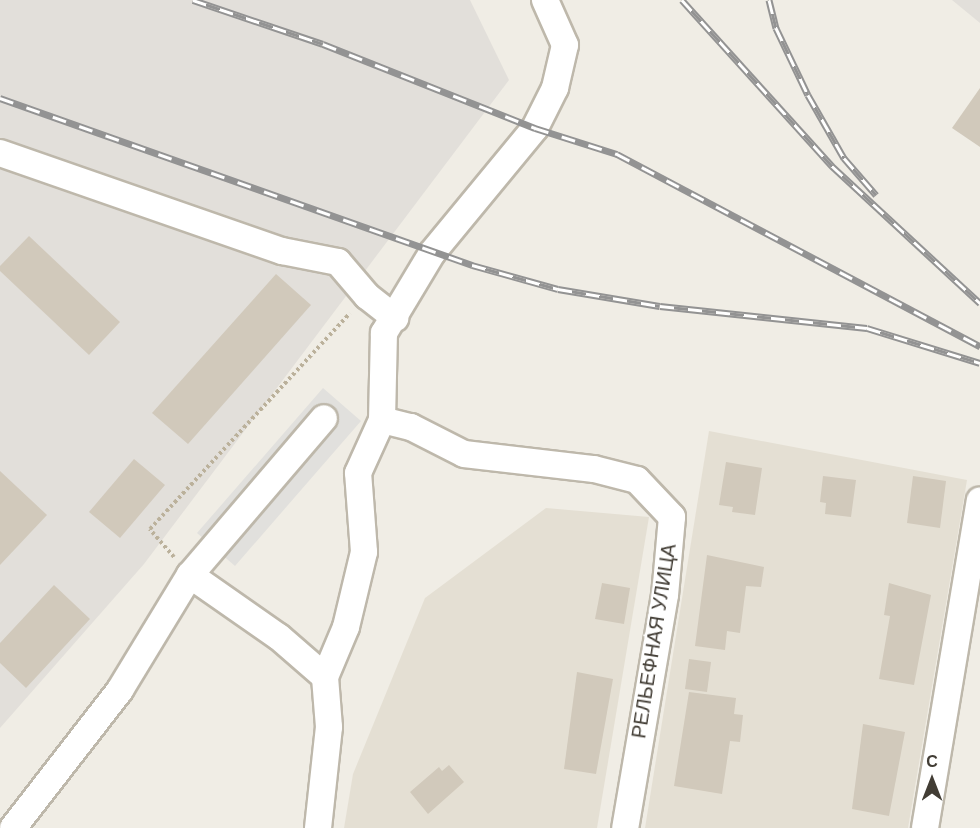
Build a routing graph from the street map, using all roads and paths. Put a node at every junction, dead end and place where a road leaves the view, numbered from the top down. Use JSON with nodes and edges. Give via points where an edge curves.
{"nodes":[{"id":1,"x":545,"y":0,"type":"edge"},
{"id":2,"x":0,"y":153,"type":"edge"},
{"id":3,"x":367,"y":296,"type":"junction"},
{"id":4,"x":395,"y":318,"type":"junction"},
{"id":5,"x":324,"y":418,"type":"dead end"},
{"id":6,"x":382,"y":420,"type":"junction"},
{"id":7,"x":980,"y":501,"type":"edge"},
{"id":8,"x":190,"y":575,"type":"junction"},
{"id":9,"x":325,"y":677,"type":"junction"},
{"id":10,"x":13,"y":828,"type":"edge"},
{"id":11,"x":318,"y":828,"type":"edge"},
{"id":12,"x":625,"y":828,"type":"edge"},
{"id":13,"x":925,"y":828,"type":"edge"}],
"edges":[{"from":1,"to":4,"type":"street","via":[[565,45],[555,88],[535,128],[432,254]]},
{"from":2,"to":3,"type":"street","via":[[282,251],[338,262]]},
{"from":3,"to":4,"type":"street"},
{"from":3,"to":8,"type":"path","via":[[150,529]]},
{"from":4,"to":6,"type":"street","via":[[384,333]]},
{"from":5,"to":8,"type":"street"},
{"from":6,"to":9,"type":"street","via":[[358,473],[364,552],[346,627]]},
{"from":6,"to":12,"type":"street","name":"РЕЛЬЕФНАЯ УЛИЦА","via":[[411,427],[464,454],[594,470],[637,480],[672,517],[665,595]]},
{"from":7,"to":13,"type":"street"},
{"from":8,"to":9,"type":"street","via":[[279,637]]},
{"from":8,"to":10,"type":"street","via":[[120,690]]},
{"from":9,"to":11,"type":"street","via":[[329,727]]}]}
